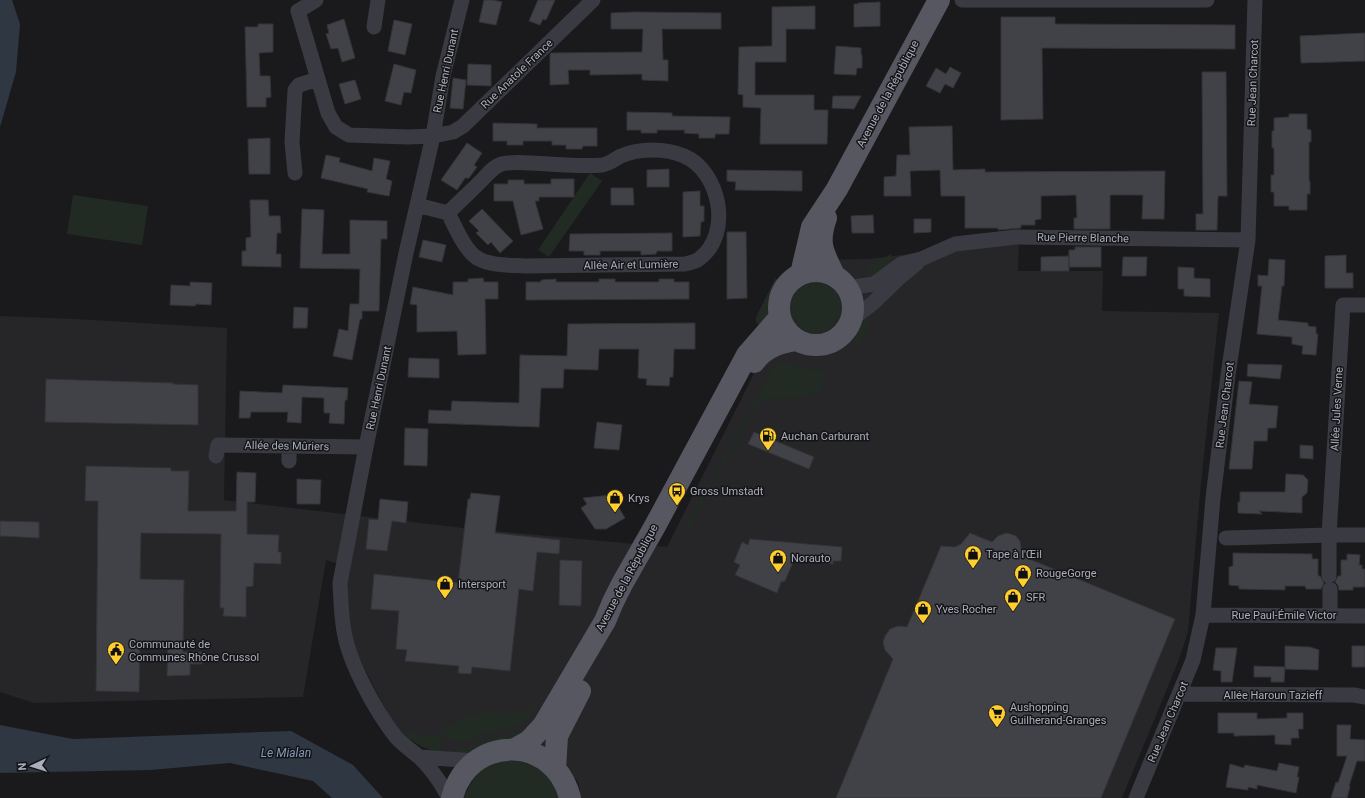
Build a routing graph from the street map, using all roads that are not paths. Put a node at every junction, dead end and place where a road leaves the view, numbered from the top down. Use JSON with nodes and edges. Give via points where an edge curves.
{"nodes":[{"id":1,"x":316,"y":0,"type":"edge"},
{"id":2,"x":378,"y":0,"type":"edge"},
{"id":3,"x":462,"y":0,"type":"edge"},
{"id":4,"x":593,"y":0,"type":"edge"},
{"id":5,"x":939,"y":0,"type":"edge"},
{"id":6,"x":962,"y":0,"type":"edge"},
{"id":7,"x":1207,"y":0,"type":"edge"},
{"id":8,"x":1255,"y":0,"type":"edge"},
{"id":9,"x":294,"y":5,"type":"edge"},
{"id":10,"x":374,"y":27,"type":"dead end"},
{"id":11,"x":318,"y":79,"type":"junction"},
{"id":12,"x":433,"y":136,"type":"junction"},
{"id":13,"x":294,"y":173,"type":"dead end"},
{"id":14,"x":837,"y":189,"type":"junction"},
{"id":15,"x":417,"y":205,"type":"junction"},
{"id":16,"x":448,"y":213,"type":"junction"},
{"id":17,"x":1248,"y":240,"type":"junction"},
{"id":18,"x":921,"y":259,"type":"junction"},
{"id":19,"x":801,"y":274,"type":"junction"},
{"id":20,"x":840,"y":282,"type":"junction"},
{"id":21,"x":1365,"y":305,"type":"edge"},
{"id":22,"x":780,"y":317,"type":"junction"},
{"id":23,"x":852,"y":320,"type":"junction"},
{"id":24,"x":796,"y":340,"type":"junction"},
{"id":25,"x":366,"y":447,"type":"junction"},
{"id":26,"x":216,"y":456,"type":"dead end"},
{"id":27,"x":1329,"y":534,"type":"junction"},
{"id":28,"x":1365,"y":535,"type":"edge"},
{"id":29,"x":1226,"y":538,"type":"dead end"},
{"id":30,"x":1202,"y":615,"type":"junction"},
{"id":31,"x":1330,"y":616,"type":"junction"},
{"id":32,"x":1365,"y":616,"type":"edge"},
{"id":33,"x":1180,"y":694,"type":"junction"},
{"id":34,"x":1365,"y":697,"type":"edge"},
{"id":35,"x":515,"y":749,"type":"junction"},
{"id":36,"x":420,"y":757,"type":"junction"},
{"id":37,"x":475,"y":761,"type":"junction"},
{"id":38,"x":556,"y":769,"type":"junction"},
{"id":39,"x":451,"y":798,"type":"edge"},
{"id":40,"x":570,"y":798,"type":"edge"},
{"id":41,"x":1136,"y":798,"type":"edge"}],
"edges":[{"from":1,"to":9,"type":"street"},
{"from":2,"to":10,"type":"street"},
{"from":3,"to":12,"type":"street","name":"Rue Henri Dunant","via":[[443,76]]},
{"from":4,"to":12,"type":"street","name":"Rue Anatole France","via":[[463,126],[453,132]]},
{"from":5,"to":14,"type":"main road","name":"Avenue de la République"},
{"from":6,"to":7,"type":"street"},
{"from":8,"to":17,"type":"street","name":"Rue Jean Charcot"},
{"from":9,"to":11,"type":"street","name":"Rue Anatole France"},
{"from":11,"to":12,"type":"street","name":"Rue Anatole France","via":[[328,113],[336,127],[349,135]]},
{"from":11,"to":13,"type":"street","via":[[299,85],[295,90],[292,142]]},
{"from":12,"to":15,"type":"street","name":"Rue Henri Dunant"},
{"from":14,"to":19,"type":"main road","name":"Avenue de la République","via":[[812,227]]},
{"from":14,"to":20,"type":"main road","name":"Avenue de la République","via":[[822,230],[821,240],[823,252]]},
{"from":15,"to":16,"type":"street"},
{"from":15,"to":25,"type":"street","name":"Rue Henri Dunant"},
{"from":16,"to":16,"type":"street","name":"Allée Air et Lumière","via":[[471,253],[478,259],[501,264],[580,266],[693,262],[710,246],[719,214],[712,188],[700,167],[685,156],[658,151],[631,152],[604,165],[500,165]]},
{"from":17,"to":18,"type":"street","name":"Rue Pierre Blanche","via":[[1016,237],[955,244]]},
{"from":17,"to":30,"type":"street","name":"Rue Jean Charcot","via":[[1228,375]]},
{"from":18,"to":20,"type":"street","name":"Rue Pierre Blanche","via":[[901,264],[874,284]]},
{"from":18,"to":23,"type":"street","name":"Rue Pierre Blanche"},
{"from":19,"to":20,"type":"main road","via":[[821,271]]},
{"from":19,"to":22,"type":"main road","via":[[784,288],[779,302]]},
{"from":20,"to":23,"type":"main road","via":[[853,304]]},
{"from":21,"to":27,"type":"street","name":"Allée Jules Verne","via":[[1343,304]]},
{"from":22,"to":24,"type":"main road","via":[[783,326]]},
{"from":22,"to":35,"type":"main road","name":"Avenue de la République","via":[[747,355],[622,584],[605,621],[543,726],[529,741]]},
{"from":23,"to":24,"type":"main road","via":[[845,332],[830,343],[812,346]]},
{"from":24,"to":38,"type":"main road","name":"Avenue de la République","via":[[773,345],[762,352],[744,379],[635,581],[616,624],[566,717],[557,736]]},
{"from":25,"to":26,"type":"street","name":"Allée des Mûriers","via":[[289,454],[218,445]]},
{"from":25,"to":36,"type":"street","name":"Rue Henri Dunant","via":[[340,583],[344,633],[352,660],[379,712],[403,744]]},
{"from":27,"to":28,"type":"street"},
{"from":27,"to":29,"type":"street"},
{"from":27,"to":31,"type":"street","name":"Allée Jules Verne"},
{"from":30,"to":31,"type":"street","name":"Rue Paul-Émile Victor"},
{"from":30,"to":33,"type":"street","name":"Rue Jean Charcot","via":[[1193,660]]},
{"from":31,"to":32,"type":"street","name":"Rue Paul-Émile Victor"},
{"from":33,"to":34,"type":"street","name":"Allée Haroun Tazieff"},
{"from":33,"to":41,"type":"street","name":"Rue Jean Charcot"},
{"from":35,"to":37,"type":"main road","via":[[491,753]]},
{"from":35,"to":38,"type":"main road","via":[[537,755]]},
{"from":36,"to":37,"type":"street"},
{"from":36,"to":39,"type":"street","name":"Rue Henri Dunant"},
{"from":37,"to":39,"type":"main road","via":[[459,779]]},
{"from":38,"to":40,"type":"main road"}]}
